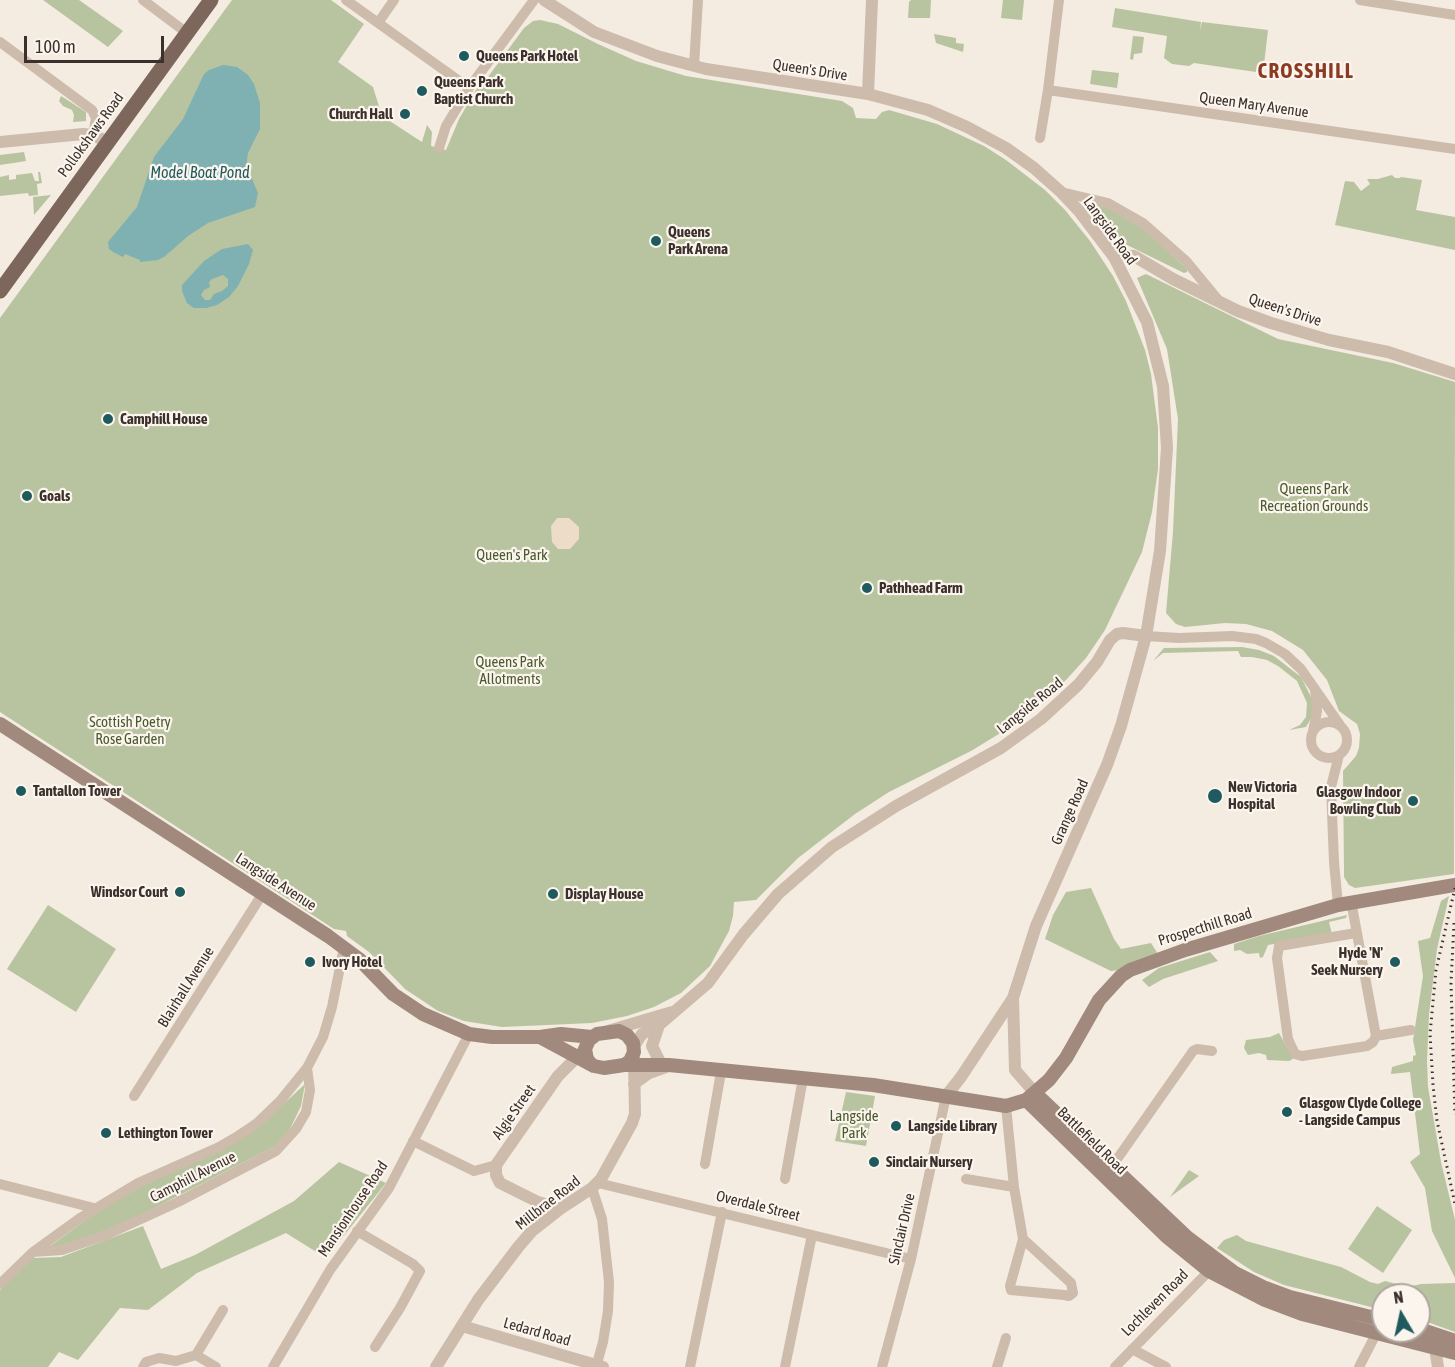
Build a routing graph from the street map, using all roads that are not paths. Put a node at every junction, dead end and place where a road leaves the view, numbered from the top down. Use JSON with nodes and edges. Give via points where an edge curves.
{"nodes":[{"id":1,"x":142,"y":0,"type":"edge"},
{"id":2,"x":211,"y":0,"type":"edge"},
{"id":3,"x":346,"y":0,"type":"edge"},
{"id":4,"x":394,"y":0,"type":"edge"},
{"id":5,"x":534,"y":0,"type":"edge"},
{"id":6,"x":544,"y":0,"type":"edge"},
{"id":7,"x":698,"y":0,"type":"edge"},
{"id":8,"x":872,"y":0,"type":"edge"},
{"id":9,"x":1059,"y":0,"type":"edge"},
{"id":10,"x":1360,"y":0,"type":"edge"},
{"id":11,"x":1455,"y":15,"type":"edge"},
{"id":12,"x":378,"y":23,"type":"junction"},
{"id":13,"x":187,"y":33,"type":"junction"},
{"id":14,"x":0,"y":42,"type":"edge"},
{"id":15,"x":694,"y":66,"type":"junction"},
{"id":16,"x":469,"y":88,"type":"junction"},
{"id":17,"x":1048,"y":90,"type":"junction"},
{"id":18,"x":867,"y":94,"type":"junction"},
{"id":19,"x":93,"y":135,"type":"junction"},
{"id":20,"x":1040,"y":138,"type":"dead end"},
{"id":21,"x":0,"y":142,"type":"edge"},
{"id":22,"x":108,"y":142,"type":"junction"},
{"id":23,"x":439,"y":148,"type":"dead end"},
{"id":24,"x":1455,"y":149,"type":"edge"},
{"id":25,"x":1061,"y":192,"type":"junction"},
{"id":26,"x":1114,"y":257,"type":"junction"},
{"id":27,"x":0,"y":291,"type":"edge"},
{"id":28,"x":1219,"y":301,"type":"junction"},
{"id":29,"x":1455,"y":374,"type":"edge"},
{"id":30,"x":1146,"y":636,"type":"junction"},
{"id":31,"x":1315,"y":690,"type":"junction"},
{"id":32,"x":0,"y":724,"type":"edge"},
{"id":33,"x":1340,"y":725,"type":"junction"},
{"id":34,"x":1313,"y":731,"type":"junction"},
{"id":35,"x":1339,"y":755,"type":"junction"},
{"id":36,"x":1322,"y":756,"type":"junction"},
{"id":37,"x":1331,"y":787,"type":"junction"},
{"id":38,"x":1451,"y":886,"type":"edge"},
{"id":39,"x":263,"y":893,"type":"junction"},
{"id":40,"x":1344,"y":903,"type":"junction"},
{"id":41,"x":1356,"y":933,"type":"junction"},
{"id":42,"x":344,"y":947,"type":"junction"},
{"id":43,"x":1013,"y":998,"type":"junction"},
{"id":44,"x":673,"y":1011,"type":"junction"},
{"id":45,"x":659,"y":1025,"type":"junction"},
{"id":46,"x":1411,"y":1030,"type":"dead end"},
{"id":47,"x":608,"y":1031,"type":"junction"},
{"id":48,"x":469,"y":1034,"type":"junction"},
{"id":49,"x":1376,"y":1036,"type":"junction"},
{"id":50,"x":540,"y":1037,"type":"junction"},
{"id":51,"x":559,"y":1046,"type":"junction"},
{"id":52,"x":585,"y":1048,"type":"junction"},
{"id":53,"x":1212,"y":1051,"type":"dead end"},
{"id":54,"x":632,"y":1056,"type":"junction"},
{"id":55,"x":665,"y":1064,"type":"junction"},
{"id":56,"x":307,"y":1068,"type":"junction"},
{"id":57,"x":722,"y":1072,"type":"junction"},
{"id":58,"x":558,"y":1076,"type":"junction"},
{"id":59,"x":803,"y":1078,"type":"junction"},
{"id":60,"x":634,"y":1084,"type":"junction"},
{"id":61,"x":134,"y":1096,"type":"dead end"},
{"id":62,"x":946,"y":1096,"type":"junction"},
{"id":63,"x":1030,"y":1097,"type":"junction"},
{"id":64,"x":1006,"y":1106,"type":"junction"},
{"id":65,"x":413,"y":1141,"type":"junction"},
{"id":66,"x":705,"y":1164,"type":"dead end"},
{"id":67,"x":496,"y":1165,"type":"junction"},
{"id":68,"x":1108,"y":1172,"type":"junction"},
{"id":69,"x":785,"y":1179,"type":"dead end"},
{"id":70,"x":966,"y":1179,"type":"dead end"},
{"id":71,"x":0,"y":1185,"type":"edge"},
{"id":72,"x":595,"y":1186,"type":"junction"},
{"id":73,"x":1014,"y":1187,"type":"junction"},
{"id":74,"x":538,"y":1202,"type":"junction"},
{"id":75,"x":94,"y":1208,"type":"junction"},
{"id":76,"x":560,"y":1209,"type":"junction"},
{"id":77,"x":722,"y":1212,"type":"junction"},
{"id":78,"x":357,"y":1232,"type":"junction"},
{"id":79,"x":532,"y":1232,"type":"junction"},
{"id":80,"x":812,"y":1235,"type":"junction"},
{"id":81,"x":1023,"y":1239,"type":"junction"},
{"id":82,"x":33,"y":1252,"type":"junction"},
{"id":83,"x":911,"y":1259,"type":"junction"},
{"id":84,"x":1212,"y":1266,"type":"junction"},
{"id":85,"x":0,"y":1284,"type":"edge"},
{"id":86,"x":223,"y":1310,"type":"dead end"},
{"id":87,"x":1371,"y":1321,"type":"edge"},
{"id":88,"x":462,"y":1326,"type":"junction"},
{"id":89,"x":1431,"y":1333,"type":"edge"},
{"id":90,"x":1006,"y":1338,"type":"dead end"},
{"id":91,"x":1450,"y":1339,"type":"edge"},
{"id":92,"x":1371,"y":1342,"type":"edge"},
{"id":93,"x":1424,"y":1343,"type":"edge"},
{"id":94,"x":375,"y":1347,"type":"dead end"},
{"id":95,"x":1435,"y":1348,"type":"junction"},
{"id":96,"x":1132,"y":1349,"type":"junction"},
{"id":97,"x":1455,"y":1353,"type":"edge"},
{"id":98,"x":196,"y":1355,"type":"junction"},
{"id":99,"x":599,"y":1366,"type":"edge"},
{"id":100,"x":143,"y":1367,"type":"edge"},
{"id":101,"x":216,"y":1367,"type":"edge"},
{"id":102,"x":273,"y":1367,"type":"edge"},
{"id":103,"x":436,"y":1367,"type":"edge"},
{"id":104,"x":690,"y":1367,"type":"edge"},
{"id":105,"x":785,"y":1367,"type":"edge"},
{"id":106,"x":882,"y":1367,"type":"edge"},
{"id":107,"x":997,"y":1367,"type":"edge"},
{"id":108,"x":1115,"y":1367,"type":"edge"},
{"id":109,"x":1166,"y":1367,"type":"edge"},
{"id":110,"x":1359,"y":1367,"type":"edge"},
{"id":111,"x":1438,"y":1367,"type":"edge"}],
"edges":[{"from":1,"to":13,"type":"street"},
{"from":2,"to":13,"type":"main road","name":"Pollokshaws Road"},
{"from":3,"to":12,"type":"street"},
{"from":4,"to":12,"type":"street"},
{"from":5,"to":16,"type":"street"},
{"from":6,"to":15,"type":"street","name":"Queen's Drive","via":[[607,38]]},
{"from":7,"to":15,"type":"street"},
{"from":8,"to":18,"type":"street"},
{"from":9,"to":17,"type":"street"},
{"from":10,"to":11,"type":"street"},
{"from":12,"to":16,"type":"street"},
{"from":13,"to":22,"type":"main road","name":"Pollokshaws Road"},
{"from":14,"to":19,"type":"street","via":[[92,110],[96,118]]},
{"from":15,"to":18,"type":"street","name":"Queen's Drive"},
{"from":16,"to":23,"type":"street","via":[[446,126]]},
{"from":17,"to":20,"type":"street"},
{"from":17,"to":24,"type":"street","name":"Queen Mary Avenue"},
{"from":18,"to":25,"type":"street","name":"Queen's Drive","via":[[928,110],[967,126],[1017,156]]},
{"from":19,"to":21,"type":"street"},
{"from":19,"to":22,"type":"street"},
{"from":22,"to":27,"type":"main road","name":"Pollokshaws Road"},
{"from":25,"to":26,"type":"street","name":"Langside Road"},
{"from":25,"to":28,"type":"street","via":[[1108,203],[1143,223],[1172,246]]},
{"from":26,"to":28,"type":"street","name":"Queen's Drive","via":[[1134,256]]},
{"from":26,"to":30,"type":"street","name":"Langside Road","via":[[1147,322],[1163,386],[1167,448],[1160,551]]},
{"from":28,"to":29,"type":"street","name":"Queen's Drive","via":[[1299,332],[1388,352]]},
{"from":30,"to":31,"type":"street","via":[[1256,639],[1293,662]]},
{"from":30,"to":43,"type":"street","name":"Grange Road","via":[[1111,755],[1036,926]]},
{"from":30,"to":44,"type":"street","name":"Langside Road","via":[[1117,634],[1078,685],[1033,725],[994,753],[896,806],[832,847],[778,894],[708,983]]},
{"from":31,"to":33,"type":"street"},
{"from":31,"to":34,"type":"street","via":[[1317,711]]},
{"from":32,"to":39,"type":"main road","name":"Langside Avenue"},
{"from":33,"to":34,"type":"street","via":[[1328,722]]},
{"from":33,"to":35,"type":"street","via":[[1348,740]]},
{"from":34,"to":36,"type":"street","via":[[1313,748]]},
{"from":35,"to":36,"type":"street"},
{"from":35,"to":37,"type":"street"},
{"from":36,"to":37,"type":"street"},
{"from":37,"to":40,"type":"street","via":[[1334,862]]},
{"from":38,"to":40,"type":"main road","name":"Prospecthill Road"},
{"from":39,"to":42,"type":"main road","name":"Langside Avenue"},
{"from":39,"to":61,"type":"street","name":"Blairhall Avenue"},
{"from":40,"to":41,"type":"street"},
{"from":40,"to":63,"type":"main road","name":"Prospecthill Road","via":[[1165,956],[1121,976],[1099,1000],[1059,1069]]},
{"from":41,"to":49,"type":"street"},
{"from":41,"to":49,"type":"street","via":[[1279,946],[1277,958],[1288,1039],[1295,1054],[1302,1056],[1367,1046]]},
{"from":42,"to":48,"type":"main road","name":"Langside Avenue","via":[[403,1001],[434,1020]]},
{"from":42,"to":56,"type":"street","name":"Camphill Avenue","via":[[328,1024]]},
{"from":43,"to":62,"type":"street","name":"Grange Road"},
{"from":43,"to":63,"type":"street","name":"Grange Road","via":[[1015,1070]]},
{"from":44,"to":45,"type":"street","name":"Langside Road"},
{"from":44,"to":47,"type":"street","name":"Langside Road"},
{"from":45,"to":54,"type":"street","name":"Langside Road","via":[[642,1034]]},
{"from":45,"to":55,"type":"street","via":[[652,1046]]},
{"from":46,"to":49,"type":"street"},
{"from":47,"to":52,"type":"main road"},
{"from":47,"to":54,"type":"main road","via":[[624,1033],[631,1039]]},
{"from":48,"to":50,"type":"main road","name":"Langside Avenue"},
{"from":48,"to":65,"type":"street","name":"Mansionhouse Road"},
{"from":50,"to":51,"type":"main road","name":"Langside Avenue"},
{"from":50,"to":52,"type":"main road","name":"Langside Avenue","via":[[561,1034]]},
{"from":51,"to":52,"type":"main road","name":"Langside Avenue"},
{"from":51,"to":58,"type":"street"},
{"from":52,"to":54,"type":"main road","name":"Langside Avenue","via":[[591,1064],[604,1068]]},
{"from":52,"to":58,"type":"street","name":"Algie Street"},
{"from":53,"to":68,"type":"street","via":[[1193,1051]]},
{"from":54,"to":55,"type":"main road"},
{"from":54,"to":60,"type":"street","name":"Millbrae Road"},
{"from":55,"to":57,"type":"main road"},
{"from":55,"to":60,"type":"street"},
{"from":56,"to":75,"type":"street","name":"Camphill Avenue","via":[[276,1106],[238,1136]]},
{"from":56,"to":82,"type":"street","name":"Camphill Avenue","via":[[310,1090],[306,1112],[276,1151],[106,1235],[62,1250]]},
{"from":57,"to":59,"type":"main road"},
{"from":57,"to":66,"type":"street"},
{"from":58,"to":67,"type":"street","name":"Algie Street"},
{"from":59,"to":62,"type":"main road"},
{"from":59,"to":69,"type":"street"},
{"from":60,"to":72,"type":"street","name":"Millbrae Road","via":[[632,1123]]},
{"from":62,"to":64,"type":"main road"},
{"from":62,"to":83,"type":"street","name":"Sinclair Drive"},
{"from":63,"to":64,"type":"main road"},
{"from":63,"to":68,"type":"main road","name":"Battlefield Road"},
{"from":64,"to":73,"type":"street"},
{"from":65,"to":67,"type":"street","via":[[474,1171]]},
{"from":65,"to":78,"type":"street","name":"Mansionhouse Road","via":[[389,1188]]},
{"from":67,"to":74,"type":"street","via":[[500,1183]]},
{"from":68,"to":84,"type":"main road","name":"Battlefield Road","via":[[1187,1237]]},
{"from":70,"to":73,"type":"street"},
{"from":71,"to":75,"type":"street"},
{"from":72,"to":76,"type":"street","name":"Millbrae Road"},
{"from":72,"to":77,"type":"street","name":"Overdale Street"},
{"from":72,"to":99,"type":"street","via":[[608,1274],[608,1311]]},
{"from":73,"to":81,"type":"street"},
{"from":74,"to":76,"type":"street"},
{"from":74,"to":79,"type":"street","via":[[540,1217]]},
{"from":75,"to":82,"type":"street","name":"Camphill Avenue"},
{"from":76,"to":79,"type":"street","name":"Millbrae Road"},
{"from":77,"to":80,"type":"street","name":"Overdale Street"},
{"from":77,"to":104,"type":"street"},
{"from":78,"to":94,"type":"street","via":[[420,1270]]},
{"from":78,"to":102,"type":"street","name":"Mansionhouse Road"},
{"from":79,"to":88,"type":"street","name":"Millbrae Road","via":[[493,1278]]},
{"from":80,"to":83,"type":"street","name":"Overdale Street"},
{"from":80,"to":105,"type":"street"},
{"from":81,"to":81,"type":"street","via":[[1011,1290],[1069,1296],[1071,1284]]},
{"from":82,"to":85,"type":"street","name":"Camphill Avenue"},
{"from":83,"to":106,"type":"street","name":"Sinclair Drive"},
{"from":84,"to":87,"type":"main road","name":"Battlefield Road","via":[[1263,1287]]},
{"from":84,"to":96,"type":"street","name":"Lochleven Road"},
{"from":86,"to":98,"type":"street"},
{"from":88,"to":99,"type":"street","name":"Ledard Road"},
{"from":88,"to":103,"type":"street","name":"Millbrae Road"},
{"from":89,"to":91,"type":"main road"},
{"from":90,"to":107,"type":"street"},
{"from":91,"to":95,"type":"main road"},
{"from":92,"to":110,"type":"street"},
{"from":93,"to":95,"type":"main road","name":"Battlefield Road"},
{"from":95,"to":97,"type":"main road","name":"Battlefield Road"},
{"from":95,"to":111,"type":"street"},
{"from":96,"to":108,"type":"street","name":"Lochleven Road"},
{"from":96,"to":109,"type":"street"},
{"from":98,"to":100,"type":"street","via":[[176,1361],[159,1358]]},
{"from":98,"to":101,"type":"street"}]}
